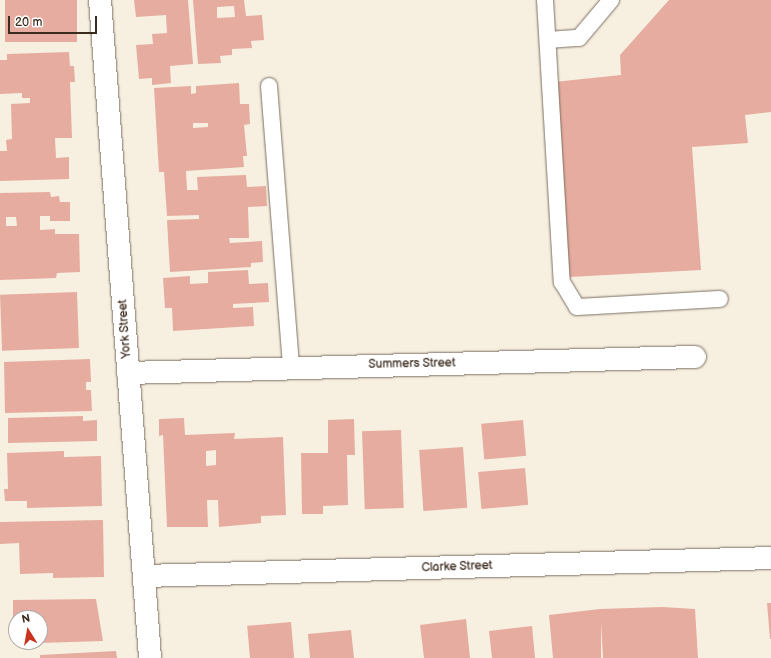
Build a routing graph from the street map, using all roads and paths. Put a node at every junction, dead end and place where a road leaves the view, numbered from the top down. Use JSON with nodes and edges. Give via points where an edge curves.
{"nodes":[{"id":1,"x":100,"y":0,"type":"edge"},
{"id":2,"x":546,"y":0,"type":"edge"},
{"id":3,"x":611,"y":0,"type":"edge"},
{"id":4,"x":548,"y":40,"type":"junction"},
{"id":5,"x":269,"y":86,"type":"dead end"},
{"id":6,"x":720,"y":299,"type":"dead end"},
{"id":7,"x":695,"y":357,"type":"dead end"},
{"id":8,"x":291,"y":367,"type":"junction"},
{"id":9,"x":128,"y":372,"type":"junction"},
{"id":10,"x":771,"y":558,"type":"edge"},
{"id":11,"x":144,"y":576,"type":"junction"},
{"id":12,"x":150,"y":658,"type":"edge"}],
"edges":[{"from":1,"to":9,"type":"street","name":"York Street"},
{"from":2,"to":4,"type":"lane"},
{"from":3,"to":4,"type":"lane","via":[[579,38]]},
{"from":4,"to":6,"type":"lane","via":[[562,282],[577,307]]},
{"from":5,"to":8,"type":"lane"},
{"from":7,"to":8,"type":"street","name":"Summers Street"},
{"from":8,"to":9,"type":"street","name":"Summers Street"},
{"from":9,"to":11,"type":"street","name":"York Street"},
{"from":10,"to":11,"type":"street","name":"Clarke Street"},
{"from":11,"to":12,"type":"street","name":"York Street"}]}
